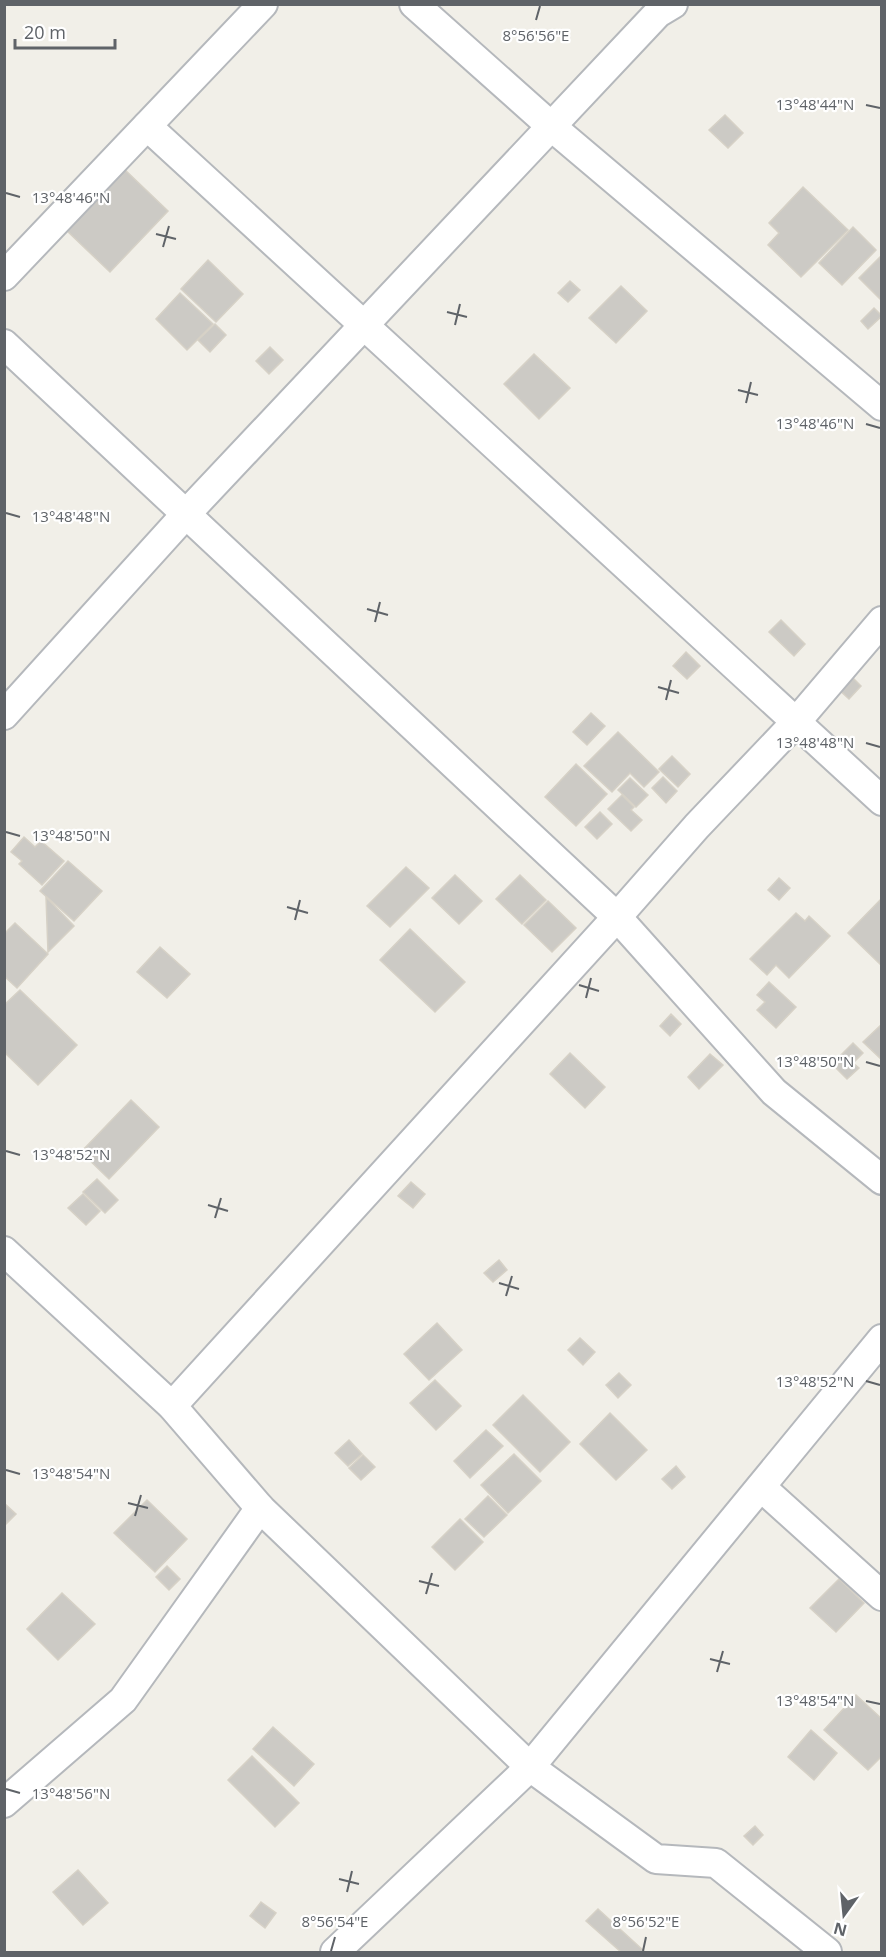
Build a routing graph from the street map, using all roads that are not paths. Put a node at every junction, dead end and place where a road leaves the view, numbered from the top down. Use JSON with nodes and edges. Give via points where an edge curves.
{"nodes":[{"id":1,"x":263,"y":4,"type":"edge"},
{"id":2,"x":414,"y":4,"type":"edge"},
{"id":3,"x":674,"y":4,"type":"edge"},
{"id":4,"x":147,"y":126,"type":"junction"},
{"id":5,"x":552,"y":127,"type":"junction"},
{"id":6,"x":4,"y":276,"type":"edge"},
{"id":7,"x":364,"y":325,"type":"junction"},
{"id":8,"x":4,"y":344,"type":"edge"},
{"id":9,"x":882,"y":406,"type":"edge"},
{"id":10,"x":186,"y":514,"type":"junction"},
{"id":11,"x":882,"y":621,"type":"edge"},
{"id":12,"x":4,"y":715,"type":"edge"},
{"id":13,"x":796,"y":722,"type":"junction"},
{"id":14,"x":882,"y":801,"type":"edge"},
{"id":15,"x":617,"y":917,"type":"junction"},
{"id":16,"x":882,"y":1180,"type":"edge"},
{"id":17,"x":4,"y":1251,"type":"edge"},
{"id":18,"x":882,"y":1340,"type":"edge"},
{"id":19,"x":172,"y":1406,"type":"junction"},
{"id":20,"x":761,"y":1487,"type":"junction"},
{"id":21,"x":260,"y":1508,"type":"junction"},
{"id":22,"x":882,"y":1596,"type":"edge"},
{"id":23,"x":530,"y":1767,"type":"junction"},
{"id":24,"x":4,"y":1803,"type":"edge"},
{"id":25,"x":335,"y":1953,"type":"edge"},
{"id":26,"x":827,"y":1953,"type":"edge"}],
"edges":[{"from":1,"to":4,"type":"street"},
{"from":2,"to":5,"type":"street"},
{"from":3,"to":5,"type":"street","via":[[658,13]]},
{"from":4,"to":6,"type":"street"},
{"from":4,"to":7,"type":"street"},
{"from":5,"to":7,"type":"street"},
{"from":5,"to":9,"type":"street"},
{"from":7,"to":10,"type":"street"},
{"from":7,"to":13,"type":"street"},
{"from":8,"to":10,"type":"street"},
{"from":10,"to":12,"type":"street"},
{"from":10,"to":15,"type":"street"},
{"from":11,"to":13,"type":"street"},
{"from":13,"to":14,"type":"street"},
{"from":13,"to":15,"type":"street"},
{"from":15,"to":16,"type":"street","via":[[774,1092]]},
{"from":15,"to":19,"type":"street"},
{"from":17,"to":19,"type":"street"},
{"from":18,"to":20,"type":"street"},
{"from":19,"to":21,"type":"street"},
{"from":20,"to":22,"type":"street"},
{"from":20,"to":23,"type":"street"},
{"from":21,"to":23,"type":"street"},
{"from":21,"to":24,"type":"street","via":[[123,1700]]},
{"from":23,"to":25,"type":"street"},
{"from":23,"to":26,"type":"street","via":[[656,1859],[716,1863]]}]}
